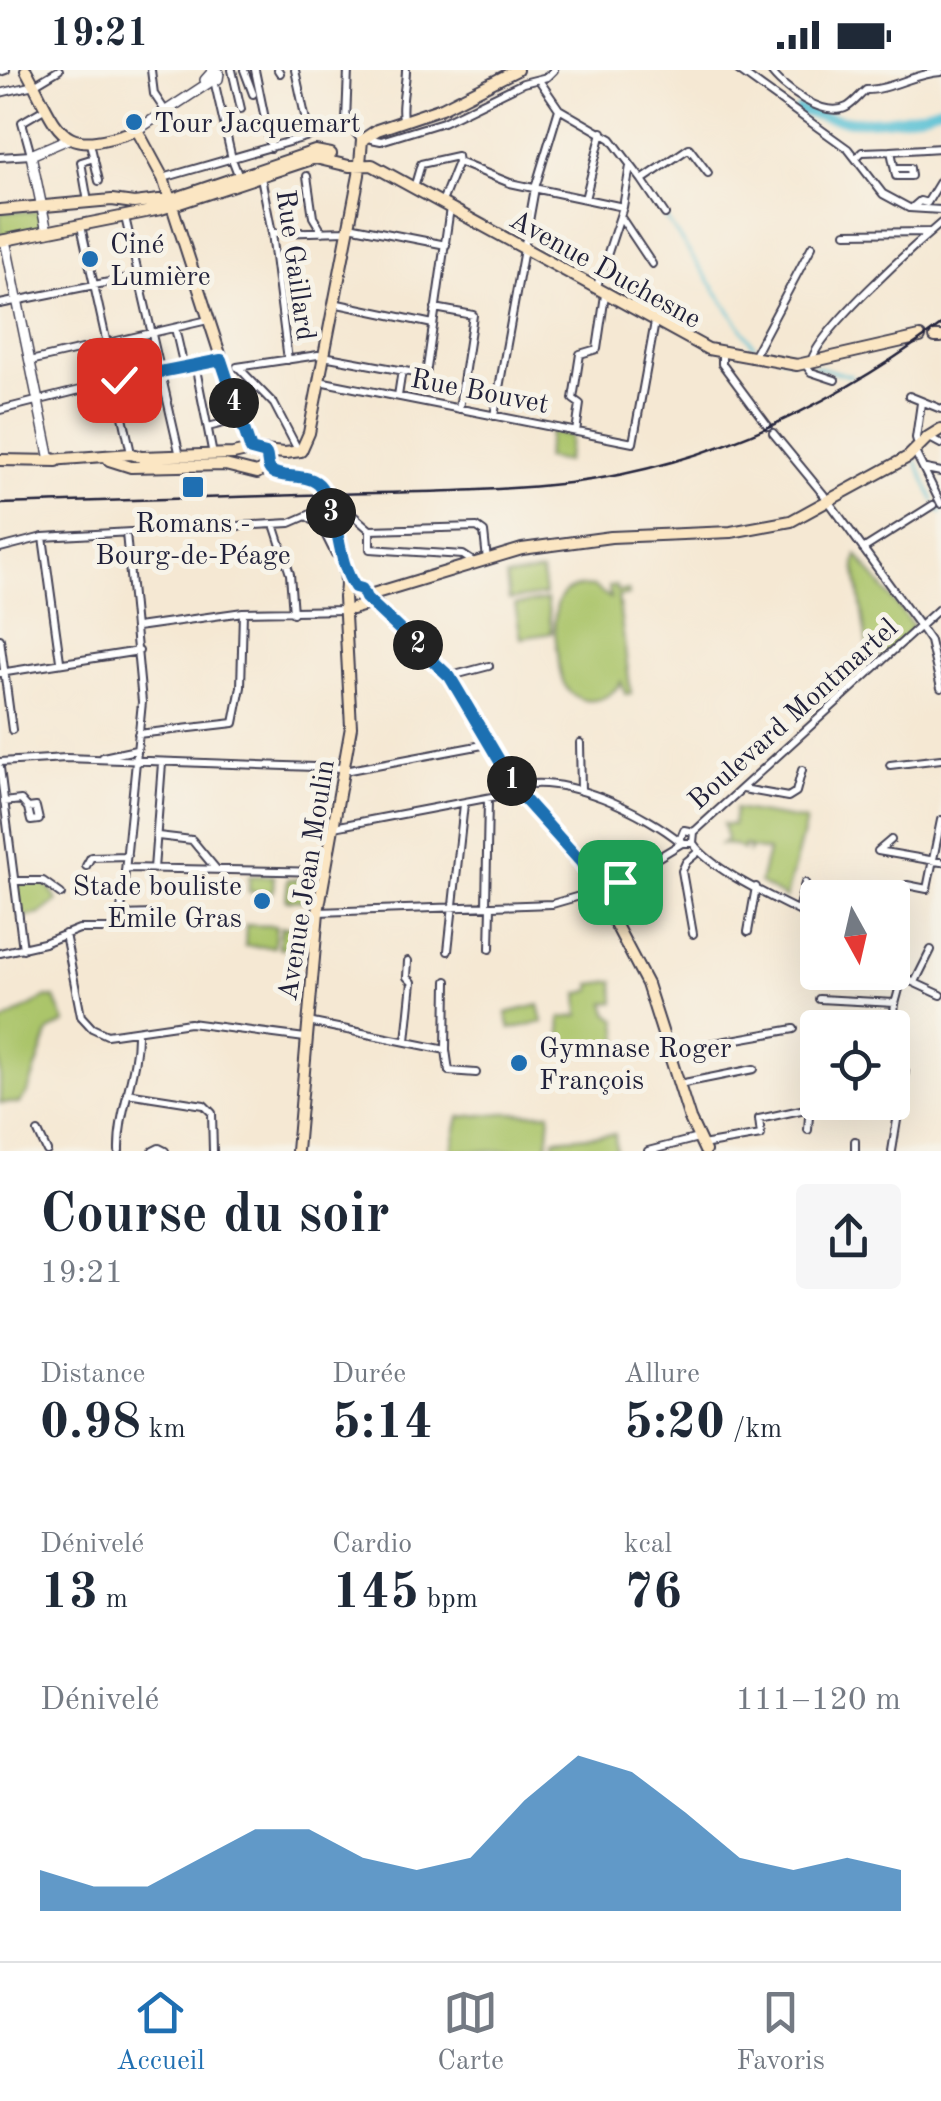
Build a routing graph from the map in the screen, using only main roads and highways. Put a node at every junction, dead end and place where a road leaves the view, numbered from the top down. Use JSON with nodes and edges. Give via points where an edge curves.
{"nodes":[{"id":1,"x":26,"y":70,"type":"edge"},
{"id":2,"x":509,"y":72,"type":"edge"},
{"id":3,"x":358,"y":166,"type":"junction"},
{"id":4,"x":170,"y":202,"type":"junction"},
{"id":5,"x":0,"y":210,"type":"edge"},
{"id":6,"x":3,"y":240,"type":"edge"},
{"id":7,"x":920,"y":337,"type":"dead end"},
{"id":8,"x":941,"y":428,"type":"edge"},
{"id":9,"x":259,"y":459,"type":"junction"},
{"id":10,"x":0,"y":460,"type":"edge"},
{"id":11,"x":131,"y":461,"type":"junction"},
{"id":12,"x":241,"y":469,"type":"junction"},
{"id":13,"x":380,"y":590,"type":"junction"},
{"id":14,"x":355,"y":600,"type":"junction"},
{"id":15,"x":379,"y":607,"type":"junction"},
{"id":16,"x":702,"y":1145,"type":"edge"},
{"id":17,"x":297,"y":1151,"type":"edge"}],
"edges":[{"from":1,"to":4,"type":"main road","via":[[68,139],[90,144],[137,130]]},
{"from":2,"to":3,"type":"main road","via":[[366,141]]},
{"from":3,"to":4,"type":"main road","via":[[316,158],[306,169]]},
{"from":3,"to":4,"type":"main road","via":[[315,151]]},
{"from":3,"to":7,"type":"main road","name":"Avenue Duchesne","via":[[396,178],[722,353],[808,364]]},
{"from":3,"to":9,"type":"main road","via":[[310,433],[298,452]]},
{"from":4,"to":5,"type":"main road"},
{"from":4,"to":6,"type":"main road"},
{"from":4,"to":9,"type":"main road"},
{"from":8,"to":13,"type":"main road","via":[[917,449],[791,521],[551,544]]},
{"from":9,"to":11,"type":"main road"},
{"from":9,"to":12,"type":"main road"},
{"from":9,"to":12,"type":"main road","via":[[238,461]]},
{"from":9,"to":14,"type":"main road","name":"Avenue Jean Moulin","via":[[273,478],[310,478],[322,489]]},
{"from":10,"to":11,"type":"main road"},
{"from":11,"to":12,"type":"main road"},
{"from":13,"to":14,"type":"main road"},
{"from":13,"to":15,"type":"main road"},
{"from":14,"to":15,"type":"main road"},
{"from":14,"to":17,"type":"main road","name":"Avenue Jean Moulin","via":[[351,727],[318,912]]},
{"from":15,"to":16,"type":"main road","via":[[450,677],[517,789],[581,862],[647,984]]}]}
